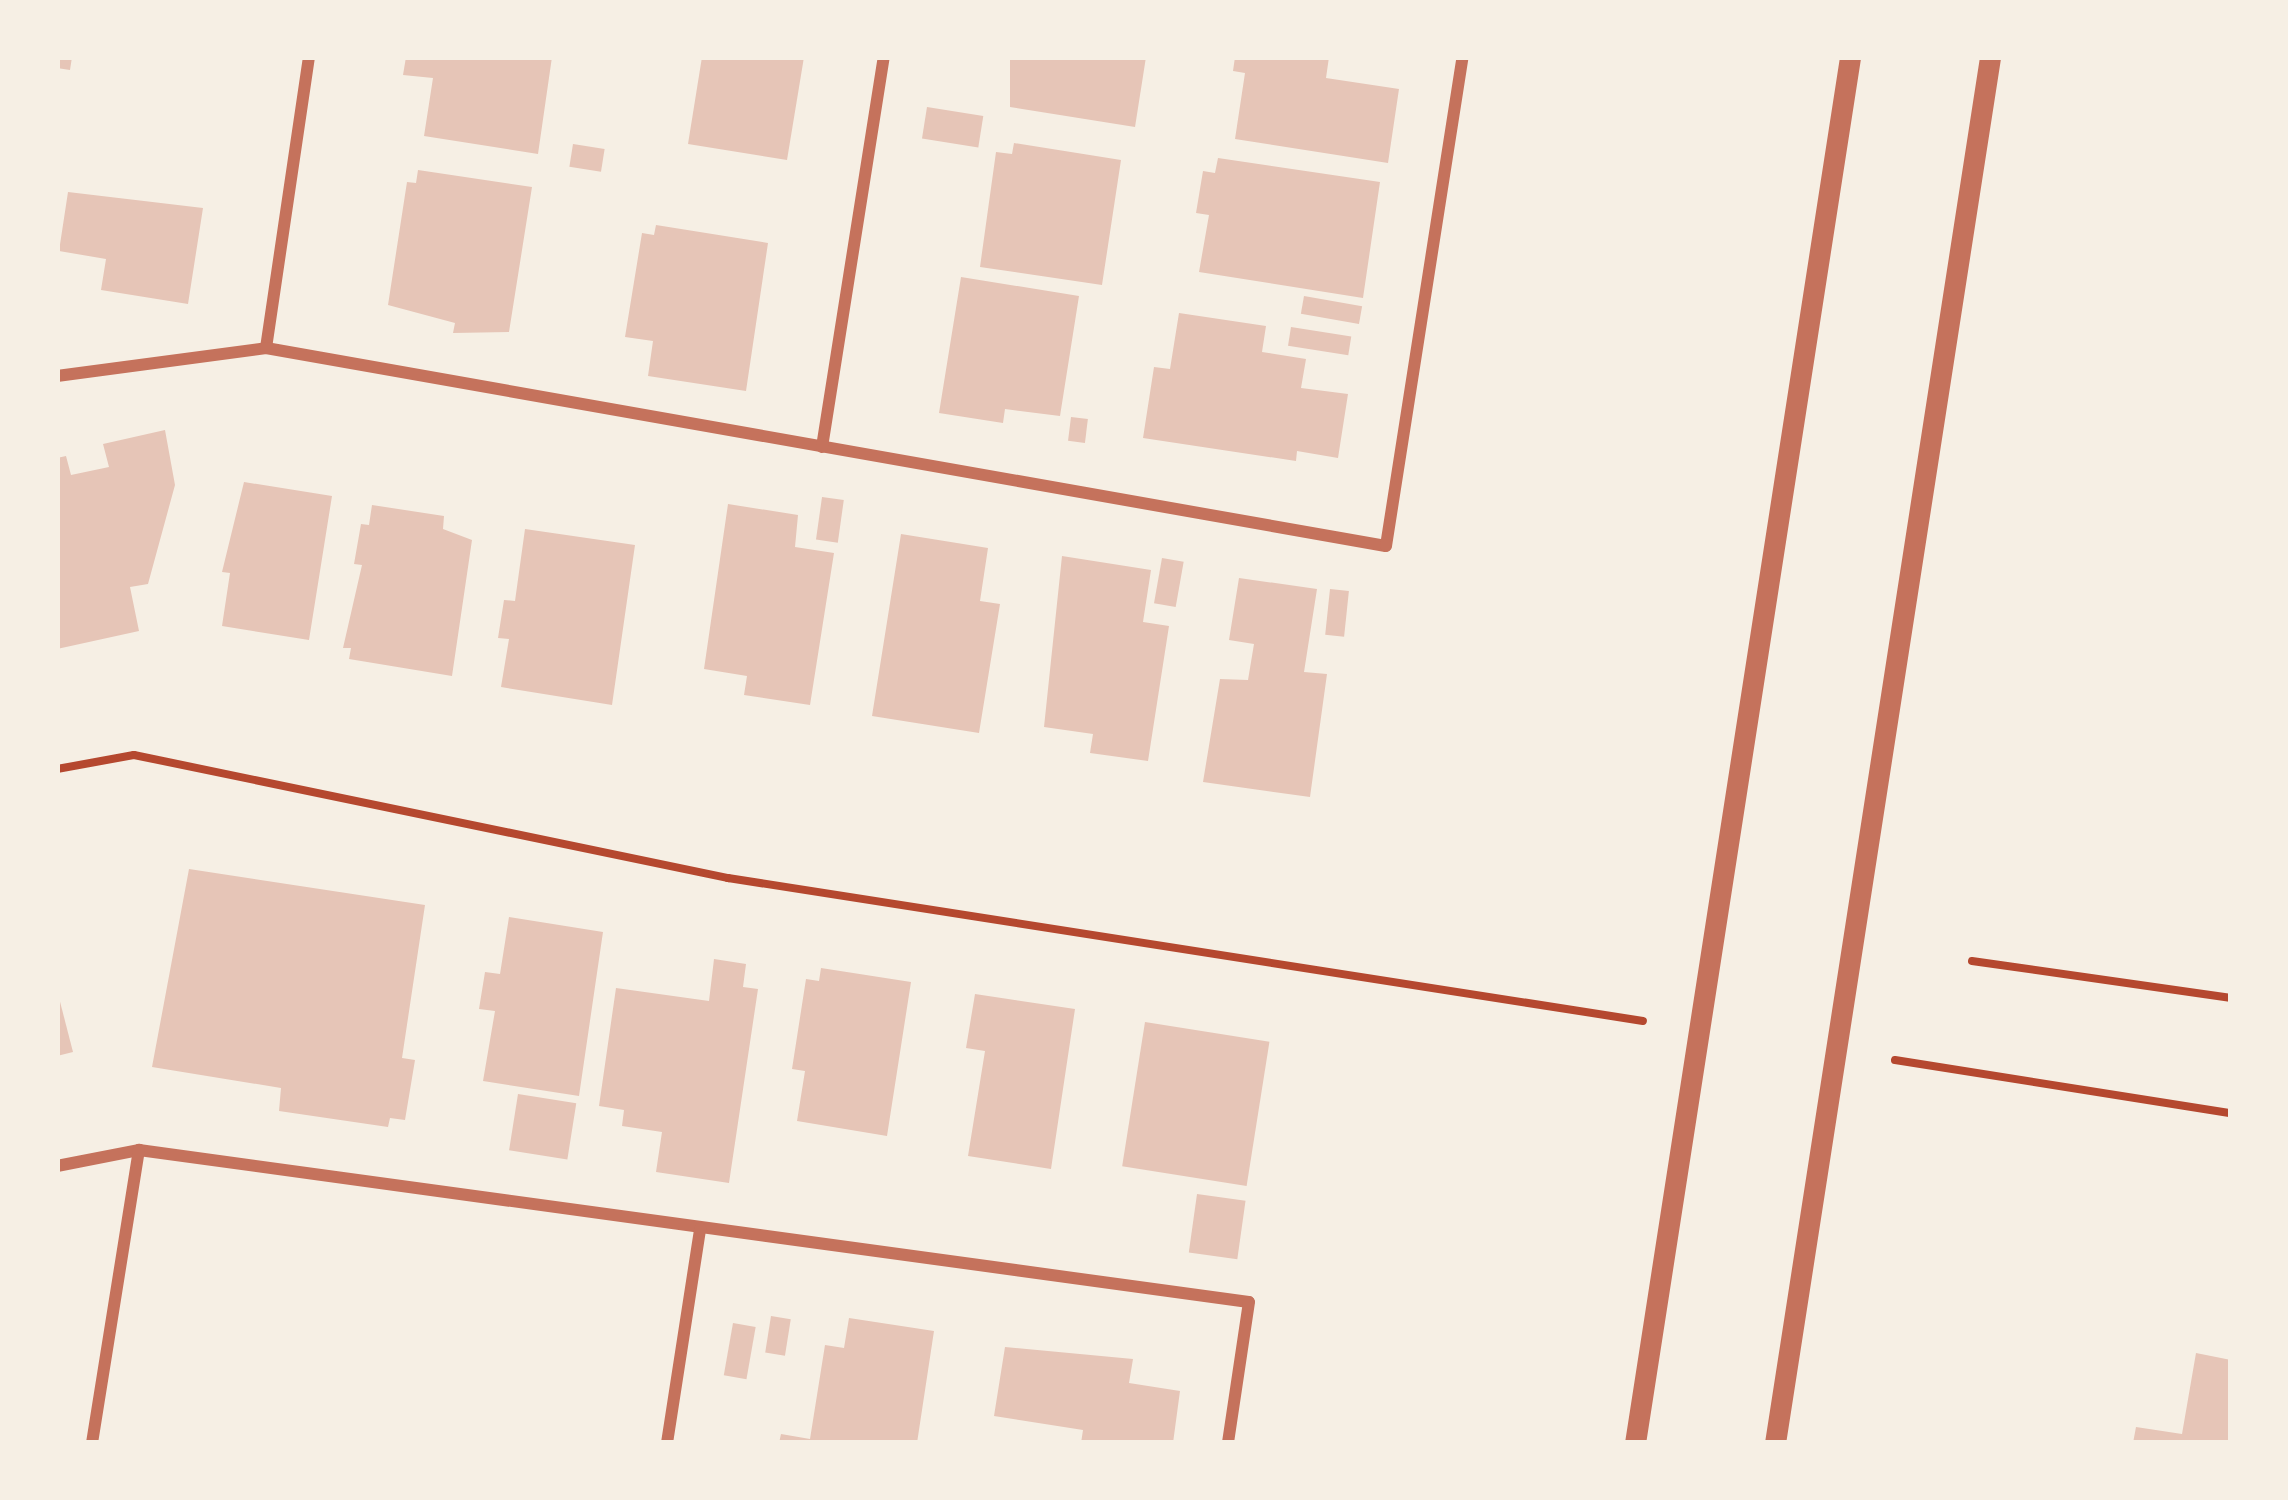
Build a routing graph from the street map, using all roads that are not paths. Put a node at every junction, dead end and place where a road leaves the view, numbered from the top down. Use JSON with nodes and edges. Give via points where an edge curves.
{"nodes":[{"id":1,"x":309,"y":57,"type":"edge"},
{"id":2,"x":884,"y":57,"type":"edge"},
{"id":3,"x":1463,"y":57,"type":"edge"},
{"id":4,"x":1850,"y":57,"type":"edge"},
{"id":5,"x":1990,"y":57,"type":"edge"},
{"id":6,"x":266,"y":348,"type":"junction"},
{"id":7,"x":57,"y":376,"type":"edge"},
{"id":8,"x":822,"y":447,"type":"junction"},
{"id":9,"x":139,"y":1150,"type":"junction"},
{"id":10,"x":57,"y":1166,"type":"edge"},
{"id":11,"x":700,"y":1229,"type":"junction"},
{"id":12,"x":92,"y":1443,"type":"edge"},
{"id":13,"x":667,"y":1443,"type":"edge"},
{"id":14,"x":1228,"y":1443,"type":"edge"},
{"id":15,"x":1634,"y":1443,"type":"edge"},
{"id":16,"x":1774,"y":1443,"type":"edge"}],
"edges":[{"from":1,"to":6,"type":"street"},
{"from":2,"to":8,"type":"street"},
{"from":3,"to":8,"type":"street","via":[[1386,546]]},
{"from":4,"to":15,"type":"street"},
{"from":5,"to":16,"type":"street"},
{"from":6,"to":7,"type":"street"},
{"from":6,"to":8,"type":"street"},
{"from":9,"to":10,"type":"street"},
{"from":9,"to":11,"type":"street"},
{"from":9,"to":12,"type":"street"},
{"from":11,"to":13,"type":"street"},
{"from":11,"to":14,"type":"street","via":[[1249,1302]]}]}
